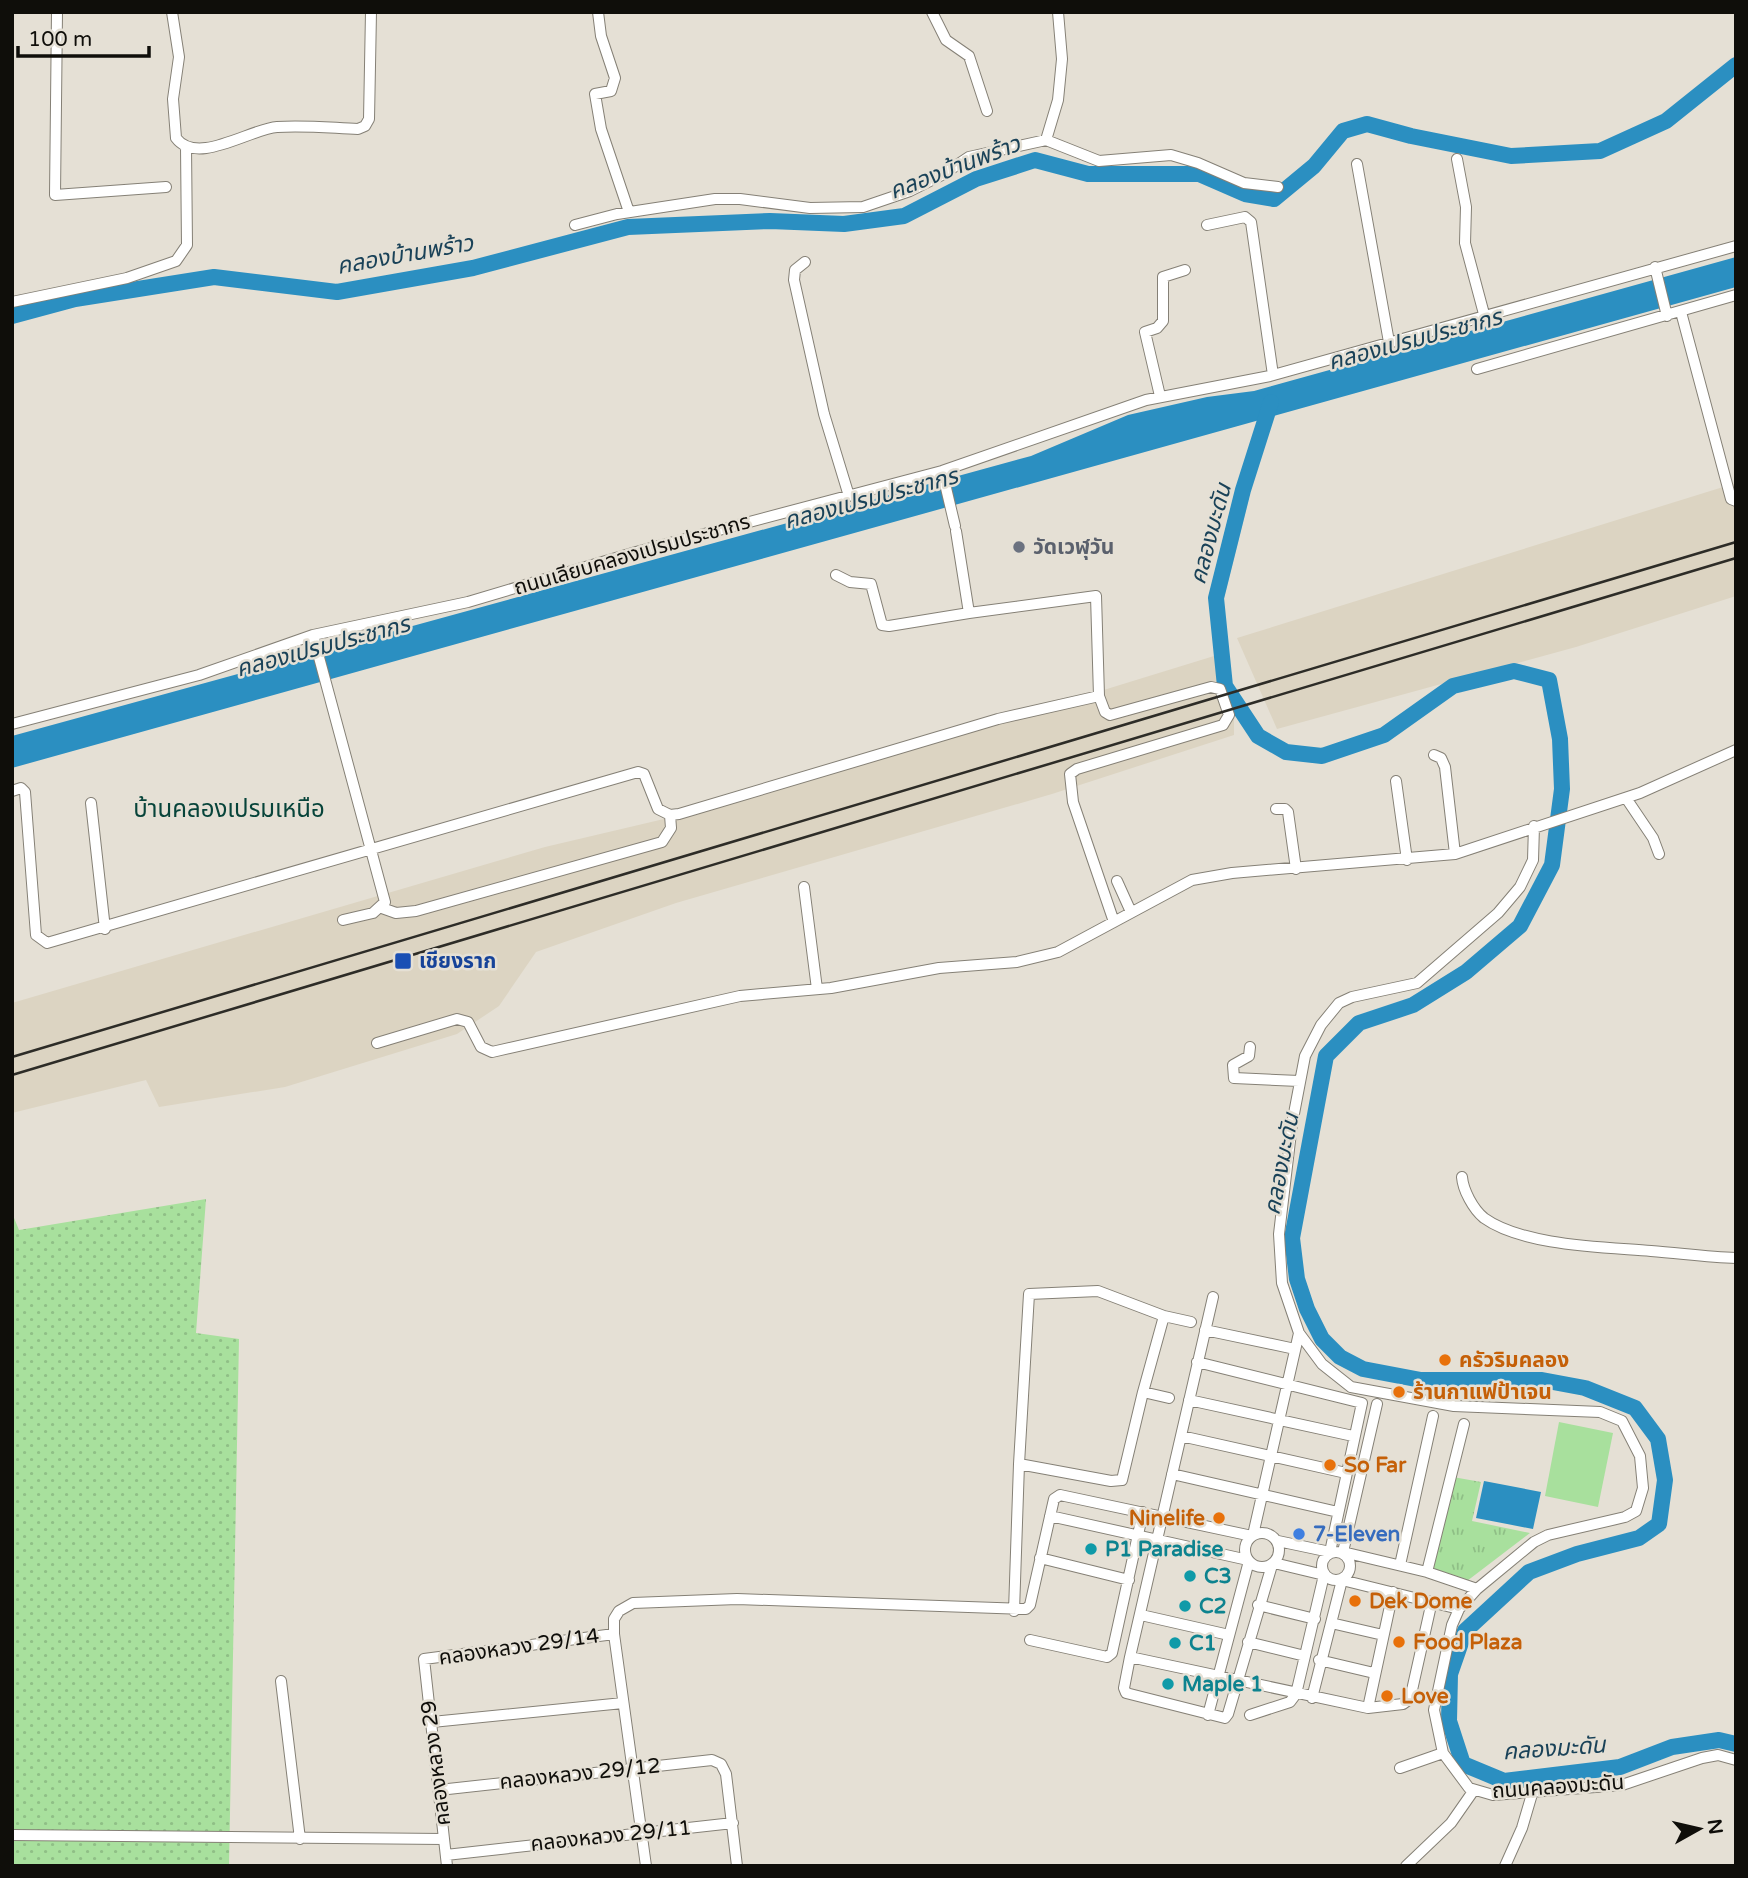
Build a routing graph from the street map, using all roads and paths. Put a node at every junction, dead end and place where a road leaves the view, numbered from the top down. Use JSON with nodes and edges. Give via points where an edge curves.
{"nodes":[{"id":1,"x":57,"y":12,"type":"edge"},
{"id":2,"x":172,"y":12,"type":"edge"},
{"id":3,"x":371,"y":12,"type":"edge"},
{"id":4,"x":598,"y":12,"type":"edge"},
{"id":5,"x":932,"y":12,"type":"edge"},
{"id":6,"x":1058,"y":12,"type":"edge"},
{"id":7,"x":987,"y":111,"type":"dead end"},
{"id":8,"x":1046,"y":140,"type":"junction"},
{"id":9,"x":186,"y":147,"type":"junction"},
{"id":10,"x":1457,"y":159,"type":"dead end"},
{"id":11,"x":1357,"y":164,"type":"dead end"},
{"id":12,"x":166,"y":187,"type":"dead end"},
{"id":13,"x":1278,"y":187,"type":"dead end"},
{"id":14,"x":629,"y":212,"type":"junction"},
{"id":15,"x":575,"y":225,"type":"dead end"},
{"id":16,"x":1208,"y":225,"type":"dead end"},
{"id":17,"x":1736,"y":246,"type":"edge"},
{"id":18,"x":805,"y":262,"type":"dead end"},
{"id":19,"x":1185,"y":270,"type":"dead end"},
{"id":20,"x":1656,"y":271,"type":"junction"},
{"id":21,"x":1736,"y":296,"type":"edge"},
{"id":22,"x":12,"y":302,"type":"edge"},
{"id":23,"x":1681,"y":312,"type":"junction"},
{"id":24,"x":1666,"y":313,"type":"junction"},
{"id":25,"x":1484,"y":314,"type":"junction"},
{"id":26,"x":1389,"y":341,"type":"junction"},
{"id":27,"x":1477,"y":369,"type":"dead end"},
{"id":28,"x":1273,"y":375,"type":"junction"},
{"id":29,"x":1160,"y":396,"type":"junction"},
{"id":30,"x":943,"y":474,"type":"junction"},
{"id":31,"x":849,"y":496,"type":"junction"},
{"id":32,"x":1736,"y":501,"type":"edge"},
{"id":33,"x":835,"y":575,"type":"dead end"},
{"id":34,"x":969,"y":613,"type":"junction"},
{"id":35,"x":314,"y":640,"type":"junction"},
{"id":36,"x":1099,"y":696,"type":"junction"},
{"id":37,"x":12,"y":724,"type":"edge"},
{"id":38,"x":1736,"y":750,"type":"edge"},
{"id":39,"x":1434,"y":755,"type":"dead end"},
{"id":40,"x":1396,"y":781,"type":"dead end"},
{"id":41,"x":12,"y":791,"type":"edge"},
{"id":42,"x":1626,"y":798,"type":"junction"},
{"id":43,"x":91,"y":803,"type":"dead end"},
{"id":44,"x":1276,"y":809,"type":"dead end"},
{"id":45,"x":670,"y":815,"type":"junction"},
{"id":46,"x":1536,"y":825,"type":"junction"},
{"id":47,"x":371,"y":851,"type":"junction"},
{"id":48,"x":1455,"y":854,"type":"junction"},
{"id":49,"x":1659,"y":855,"type":"dead end"},
{"id":50,"x":1407,"y":860,"type":"junction"},
{"id":51,"x":1296,"y":869,"type":"junction"},
{"id":52,"x":1117,"y":881,"type":"dead end"},
{"id":53,"x":804,"y":887,"type":"dead end"},
{"id":54,"x":382,"y":908,"type":"junction"},
{"id":55,"x":1131,"y":912,"type":"junction"},
{"id":56,"x":343,"y":920,"type":"dead end"},
{"id":57,"x":1114,"y":922,"type":"junction"},
{"id":58,"x":105,"y":929,"type":"junction"},
{"id":59,"x":817,"y":989,"type":"junction"},
{"id":60,"x":377,"y":1044,"type":"dead end"},
{"id":61,"x":1250,"y":1047,"type":"dead end"},
{"id":62,"x":1299,"y":1081,"type":"junction"},
{"id":63,"x":1462,"y":1177,"type":"dead end"},
{"id":64,"x":1736,"y":1258,"type":"edge"},
{"id":65,"x":1213,"y":1297,"type":"dead end"},
{"id":66,"x":1164,"y":1316,"type":"junction"},
{"id":67,"x":1191,"y":1322,"type":"dead end"},
{"id":68,"x":1205,"y":1330,"type":"junction"},
{"id":69,"x":1299,"y":1333,"type":"junction"},
{"id":70,"x":1296,"y":1349,"type":"junction"},
{"id":71,"x":1197,"y":1362,"type":"junction"},
{"id":72,"x":1288,"y":1383,"type":"junction"},
{"id":73,"x":1143,"y":1392,"type":"junction"},
{"id":74,"x":1168,"y":1398,"type":"dead end"},
{"id":75,"x":1189,"y":1400,"type":"junction"},
{"id":76,"x":1377,"y":1404,"type":"dead end"},
{"id":77,"x":1433,"y":1416,"type":"dead end"},
{"id":78,"x":1279,"y":1420,"type":"junction"},
{"id":79,"x":1464,"y":1424,"type":"dead end"},
{"id":80,"x":1181,"y":1436,"type":"junction"},
{"id":81,"x":1353,"y":1436,"type":"junction"},
{"id":82,"x":1271,"y":1455,"type":"junction"},
{"id":83,"x":1019,"y":1464,"type":"junction"},
{"id":84,"x":1346,"y":1473,"type":"junction"},
{"id":85,"x":1172,"y":1474,"type":"junction"},
{"id":86,"x":1262,"y":1495,"type":"junction"},
{"id":87,"x":1143,"y":1512,"type":"junction"},
{"id":88,"x":1338,"y":1512,"type":"junction"},
{"id":89,"x":1050,"y":1516,"type":"junction"},
{"id":90,"x":1164,"y":1516,"type":"junction"},
{"id":91,"x":1139,"y":1536,"type":"junction"},
{"id":92,"x":1253,"y":1536,"type":"junction"},
{"id":93,"x":1158,"y":1540,"type":"junction"},
{"id":94,"x":1278,"y":1541,"type":"junction"},
{"id":95,"x":1330,"y":1552,"type":"junction"},
{"id":96,"x":1343,"y":1552,"type":"junction"},
{"id":97,"x":1040,"y":1558,"type":"junction"},
{"id":98,"x":1249,"y":1560,"type":"junction"},
{"id":99,"x":1273,"y":1564,"type":"junction"},
{"id":100,"x":1400,"y":1565,"type":"junction"},
{"id":101,"x":1427,"y":1572,"type":"junction"},
{"id":102,"x":1324,"y":1575,"type":"junction"},
{"id":103,"x":1129,"y":1580,"type":"junction"},
{"id":104,"x":1342,"y":1580,"type":"junction"},
{"id":105,"x":1477,"y":1589,"type":"junction"},
{"id":106,"x":1393,"y":1592,"type":"junction"},
{"id":107,"x":1432,"y":1601,"type":"junction"},
{"id":108,"x":1258,"y":1605,"type":"junction"},
{"id":109,"x":1460,"y":1609,"type":"junction"},
{"id":110,"x":1014,"y":1611,"type":"junction"},
{"id":111,"x":1141,"y":1615,"type":"junction"},
{"id":112,"x":1315,"y":1619,"type":"junction"},
{"id":113,"x":1331,"y":1623,"type":"junction"},
{"id":114,"x":614,"y":1634,"type":"junction"},
{"id":115,"x":1229,"y":1635,"type":"junction"},
{"id":116,"x":1383,"y":1636,"type":"junction"},
{"id":117,"x":1030,"y":1640,"type":"dead end"},
{"id":118,"x":1248,"y":1642,"type":"junction"},
{"id":119,"x":1305,"y":1656,"type":"junction"},
{"id":120,"x":1130,"y":1657,"type":"junction"},
{"id":121,"x":424,"y":1659,"type":"joint"},
{"id":122,"x":1319,"y":1660,"type":"junction"},
{"id":123,"x":1374,"y":1673,"type":"junction"},
{"id":124,"x":1218,"y":1675,"type":"junction"},
{"id":125,"x":281,"y":1681,"type":"dead end"},
{"id":126,"x":1237,"y":1681,"type":"junction"},
{"id":127,"x":1296,"y":1694,"type":"junction"},
{"id":128,"x":1312,"y":1698,"type":"junction"},
{"id":129,"x":623,"y":1703,"type":"junction"},
{"id":130,"x":1368,"y":1707,"type":"junction"},
{"id":131,"x":1208,"y":1715,"type":"junction"},
{"id":132,"x":1250,"y":1715,"type":"dead end"},
{"id":133,"x":432,"y":1722,"type":"junction"},
{"id":134,"x":1443,"y":1753,"type":"junction"},
{"id":135,"x":1736,"y":1760,"type":"edge"},
{"id":136,"x":631,"y":1767,"type":"junction"},
{"id":137,"x":1400,"y":1768,"type":"dead end"},
{"id":138,"x":439,"y":1790,"type":"junction"},
{"id":139,"x":1474,"y":1790,"type":"junction"},
{"id":140,"x":1532,"y":1794,"type":"junction"},
{"id":141,"x":733,"y":1823,"type":"junction"},
{"id":142,"x":642,"y":1832,"type":"junction"},
{"id":143,"x":12,"y":1835,"type":"edge"},
{"id":144,"x":300,"y":1839,"type":"junction"},
{"id":145,"x":444,"y":1839,"type":"junction"},
{"id":146,"x":447,"y":1860,"type":"edge"},
{"id":147,"x":646,"y":1866,"type":"edge"},
{"id":148,"x":737,"y":1866,"type":"edge"},
{"id":149,"x":1406,"y":1866,"type":"edge"},
{"id":150,"x":1505,"y":1866,"type":"edge"}],
"edges":[{"from":1,"to":12,"type":"street","via":[[55,195]]},
{"from":2,"to":9,"type":"street","via":[[179,57],[173,99],[176,138]]},
{"from":3,"to":9,"type":"street","via":[[369,120],[365,126],[264,128],[216,146]]},
{"from":4,"to":14,"type":"street","via":[[615,78],[611,90],[595,94],[597,116]]},
{"from":5,"to":7,"type":"street","via":[[946,40],[969,56]]},
{"from":6,"to":8,"type":"street","via":[[1062,59],[1058,100]]},
{"from":8,"to":13,"type":"street","via":[[1099,161],[1183,157],[1244,183]]},
{"from":8,"to":14,"type":"street","via":[[969,157],[943,176],[863,207],[810,208],[715,199]]},
{"from":9,"to":22,"type":"street","via":[[185,250],[176,261],[127,278]]},
{"from":10,"to":25,"type":"street","via":[[1466,207],[1465,243]]},
{"from":11,"to":26,"type":"street"},
{"from":14,"to":15,"type":"street"},
{"from":16,"to":28,"type":"street","via":[[1245,217],[1251,222]]},
{"from":17,"to":20,"type":"street","name":"ถนนเลียบคลองเปรมประชากร"},
{"from":18,"to":31,"type":"street","via":[[795,270],[794,280],[824,414]]},
{"from":19,"to":29,"type":"street","via":[[1163,276],[1163,321],[1145,332]]},
{"from":20,"to":24,"type":"street"},
{"from":20,"to":25,"type":"street","name":"ถนนเลียบคลองเปรมประชากร"},
{"from":21,"to":23,"type":"street"},
{"from":23,"to":24,"type":"street"},
{"from":23,"to":32,"type":"street","via":[[1731,499]]},
{"from":24,"to":27,"type":"street"},
{"from":25,"to":26,"type":"street","name":"ถนนเลียบคลองเปรมประชากร"},
{"from":26,"to":28,"type":"street","name":"ถนนเลียบคลองเปรมประชากร"},
{"from":28,"to":29,"type":"street","name":"ถนนเลียบคลองเปรมประชากร"},
{"from":29,"to":30,"type":"street","name":"ถนนเลียบคลองเปรมประชากร"},
{"from":30,"to":31,"type":"street","name":"ถนนเลียบคลองเปรมประชากร"},
{"from":30,"to":34,"type":"street"},
{"from":31,"to":35,"type":"street","name":"ถนนเลียบคลองเปรมประชากร"},
{"from":33,"to":34,"type":"street","via":[[871,584],[882,625]]},
{"from":34,"to":36,"type":"street","via":[[1096,596]]},
{"from":35,"to":37,"type":"street","name":"ถนนเลียบคลองเปรมประชากร"},
{"from":35,"to":47,"type":"street"},
{"from":36,"to":45,"type":"street","via":[[998,719]]},
{"from":36,"to":57,"type":"street","via":[[1110,715],[1217,687],[1229,715],[1223,725],[1070,774],[1073,802]]},
{"from":38,"to":42,"type":"street"},
{"from":39,"to":48,"type":"street","via":[[1444,767]]},
{"from":40,"to":50,"type":"street"},
{"from":41,"to":58,"type":"street","via":[[21,788],[25,793],[39,941]]},
{"from":42,"to":46,"type":"street"},
{"from":42,"to":49,"type":"street"},
{"from":43,"to":58,"type":"street"},
{"from":44,"to":51,"type":"street","via":[[1288,812]]},
{"from":45,"to":47,"type":"street","via":[[658,809],[649,779],[638,772]]},
{"from":45,"to":54,"type":"street","via":[[671,828],[662,842],[416,911],[396,913]]},
{"from":46,"to":48,"type":"street"},
{"from":46,"to":62,"type":"street","name":"ถนนคลองมะดัน","via":[[1533,860],[1510,901],[1417,983],[1339,1003],[1315,1035]]},
{"from":47,"to":54,"type":"street","via":[[384,893]]},
{"from":47,"to":58,"type":"street"},
{"from":48,"to":50,"type":"street"},
{"from":50,"to":51,"type":"street"},
{"from":51,"to":55,"type":"street","via":[[1192,880]]},
{"from":52,"to":55,"type":"street"},
{"from":53,"to":59,"type":"street"},
{"from":54,"to":56,"type":"street"},
{"from":55,"to":57,"type":"street"},
{"from":57,"to":59,"type":"street","via":[[1040,957]]},
{"from":59,"to":60,"type":"street","via":[[740,996],[492,1052],[481,1047],[468,1022],[457,1019]]},
{"from":61,"to":62,"type":"street","via":[[1249,1056],[1233,1065],[1234,1078]]},
{"from":62,"to":69,"type":"street","name":"ถนนคลองมะดัน","via":[[1279,1234],[1282,1283]]},
{"from":63,"to":64,"type":"street","via":[[1483,1217],[1544,1240]]},
{"from":65,"to":68,"type":"street"},
{"from":66,"to":67,"type":"street"},
{"from":66,"to":73,"type":"street"},
{"from":66,"to":83,"type":"street","via":[[1098,1291],[1029,1294]]},
{"from":68,"to":70,"type":"street"},
{"from":68,"to":71,"type":"street"},
{"from":69,"to":70,"type":"street"},
{"from":69,"to":105,"type":"street","name":"ถนนคลองมะดัน","via":[[1331,1374],[1351,1387],[1468,1408],[1600,1412],[1622,1422],[1629,1431],[1643,1476],[1636,1511],[1548,1535]]},
{"from":70,"to":72,"type":"street"},
{"from":71,"to":72,"type":"street"},
{"from":71,"to":75,"type":"street"},
{"from":72,"to":78,"type":"street"},
{"from":72,"to":81,"type":"street","via":[[1362,1403]]},
{"from":73,"to":74,"type":"street"},
{"from":73,"to":83,"type":"street","via":[[1122,1480]]},
{"from":75,"to":78,"type":"street"},
{"from":75,"to":80,"type":"street"},
{"from":76,"to":96,"type":"street"},
{"from":77,"to":100,"type":"street"},
{"from":78,"to":81,"type":"street"},
{"from":78,"to":82,"type":"street"},
{"from":79,"to":101,"type":"street"},
{"from":80,"to":82,"type":"street"},
{"from":80,"to":85,"type":"street"},
{"from":81,"to":84,"type":"street"},
{"from":82,"to":84,"type":"street"},
{"from":82,"to":86,"type":"street"},
{"from":83,"to":110,"type":"street"},
{"from":84,"to":88,"type":"street"},
{"from":85,"to":86,"type":"street"},
{"from":85,"to":90,"type":"street"},
{"from":86,"to":88,"type":"street"},
{"from":86,"to":92,"type":"street"},
{"from":87,"to":89,"type":"street","via":[[1060,1495],[1054,1499]]},
{"from":87,"to":90,"type":"street"},
{"from":87,"to":91,"type":"street"},
{"from":88,"to":95,"type":"street"},
{"from":89,"to":91,"type":"street"},
{"from":89,"to":97,"type":"street"},
{"from":90,"to":92,"type":"street"},
{"from":90,"to":93,"type":"street"},
{"from":91,"to":93,"type":"street"},
{"from":91,"to":103,"type":"street"},
{"from":92,"to":94,"type":"street","via":[[1268,1533]]},
{"from":92,"to":98,"type":"street","via":[[1245,1547]]},
{"from":93,"to":98,"type":"street"},
{"from":93,"to":111,"type":"street"},
{"from":94,"to":95,"type":"street"},
{"from":94,"to":99,"type":"street","via":[[1280,1552]]},
{"from":95,"to":96,"type":"street"},
{"from":95,"to":102,"type":"street"},
{"from":96,"to":100,"type":"street"},
{"from":96,"to":104,"type":"street","via":[[1349,1562]]},
{"from":97,"to":103,"type":"street"},
{"from":97,"to":110,"type":"street","via":[[1030,1605]]},
{"from":98,"to":99,"type":"street","via":[[1257,1567]]},
{"from":98,"to":115,"type":"street"},
{"from":99,"to":102,"type":"street"},
{"from":99,"to":108,"type":"street"},
{"from":100,"to":101,"type":"street"},
{"from":101,"to":105,"type":"street"},
{"from":102,"to":104,"type":"street"},
{"from":102,"to":112,"type":"street"},
{"from":103,"to":117,"type":"street","via":[[1112,1653],[1107,1657]]},
{"from":104,"to":106,"type":"street"},
{"from":104,"to":113,"type":"street"},
{"from":105,"to":109,"type":"street","name":"ถนนคลองมะดัน"},
{"from":106,"to":107,"type":"street"},
{"from":106,"to":116,"type":"street"},
{"from":107,"to":109,"type":"street"},
{"from":107,"to":130,"type":"street","via":[[1410,1699],[1403,1704]]},
{"from":108,"to":112,"type":"street"},
{"from":108,"to":118,"type":"street"},
{"from":109,"to":134,"type":"street","name":"ถนนคลองมะดัน","via":[[1452,1625],[1434,1710]]},
{"from":110,"to":114,"type":"street","via":[[737,1599],[645,1602],[618,1611]]},
{"from":111,"to":115,"type":"street"},
{"from":111,"to":120,"type":"street"},
{"from":112,"to":119,"type":"street"},
{"from":113,"to":116,"type":"street"},
{"from":113,"to":122,"type":"street"},
{"from":114,"to":121,"type":"street","name":"คลองหลวง 29/14"},
{"from":114,"to":129,"type":"street"},
{"from":115,"to":124,"type":"street"},
{"from":116,"to":123,"type":"street"},
{"from":118,"to":119,"type":"street"},
{"from":118,"to":126,"type":"street"},
{"from":119,"to":127,"type":"street"},
{"from":120,"to":124,"type":"street"},
{"from":120,"to":131,"type":"street","via":[[1126,1693]]},
{"from":121,"to":133,"type":"street","name":"คลองหลวง 29"},
{"from":122,"to":123,"type":"street"},
{"from":122,"to":128,"type":"street"},
{"from":123,"to":130,"type":"street"},
{"from":124,"to":126,"type":"street"},
{"from":124,"to":131,"type":"street"},
{"from":125,"to":144,"type":"street"},
{"from":126,"to":127,"type":"street"},
{"from":126,"to":131,"type":"street","via":[[1225,1718]]},
{"from":127,"to":128,"type":"street"},
{"from":127,"to":132,"type":"street","via":[[1290,1702]]},
{"from":128,"to":130,"type":"street"},
{"from":129,"to":133,"type":"street"},
{"from":129,"to":136,"type":"street"},
{"from":133,"to":138,"type":"street","name":"คลองหลวง 29"},
{"from":134,"to":137,"type":"street"},
{"from":134,"to":139,"type":"street","name":"ถนนคลองมะดัน"},
{"from":135,"to":140,"type":"street","name":"ถนนคลองมะดัน","via":[[1717,1755],[1622,1785]]},
{"from":136,"to":138,"type":"street","name":"คลองหลวง 29/12"},
{"from":136,"to":141,"type":"street","name":"คลองหลวง 29/12","via":[[712,1760],[721,1764]]},
{"from":136,"to":142,"type":"street"},
{"from":138,"to":145,"type":"street","name":"คลองหลวง 29"},
{"from":139,"to":140,"type":"street","name":"ถนนคลองมะดัน","via":[[1493,1795]]},
{"from":139,"to":149,"type":"street","via":[[1451,1823]]},
{"from":140,"to":150,"type":"street"},
{"from":141,"to":142,"type":"street","name":"คลองหลวง 29/11"},
{"from":141,"to":148,"type":"street"},
{"from":142,"to":146,"type":"street","name":"คลองหลวง 29/11"},
{"from":142,"to":147,"type":"street"},
{"from":143,"to":144,"type":"street"},
{"from":144,"to":145,"type":"street"},
{"from":145,"to":146,"type":"street","name":"คลองหลวง 29"}]}
